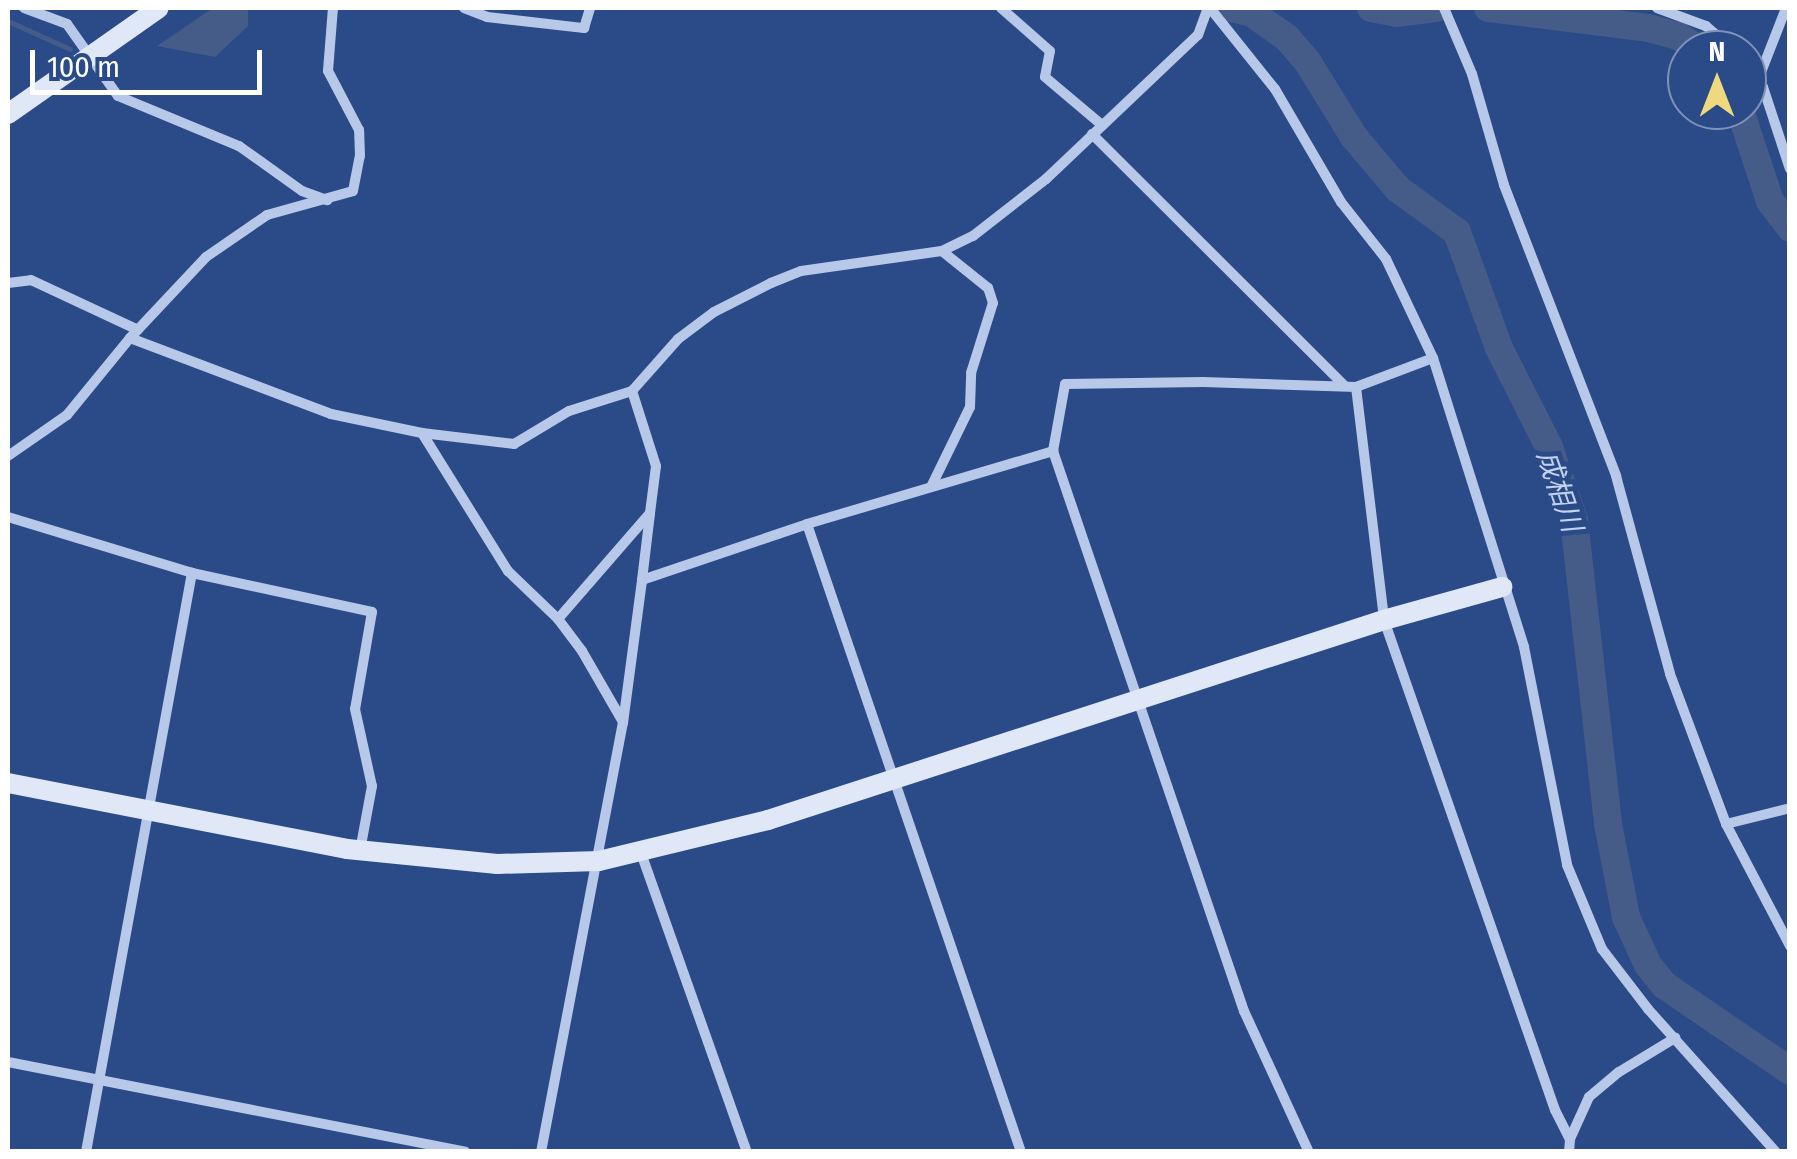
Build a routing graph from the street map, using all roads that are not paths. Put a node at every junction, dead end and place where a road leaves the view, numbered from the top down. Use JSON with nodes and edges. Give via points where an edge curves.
{"nodes":[{"id":1,"x":24,"y":8,"type":"edge"},
{"id":2,"x":159,"y":8,"type":"edge"},
{"id":3,"x":333,"y":8,"type":"edge"},
{"id":4,"x":464,"y":8,"type":"edge"},
{"id":5,"x":590,"y":8,"type":"edge"},
{"id":6,"x":1001,"y":8,"type":"edge"},
{"id":7,"x":1209,"y":8,"type":"edge"},
{"id":8,"x":1444,"y":8,"type":"edge"},
{"id":9,"x":1657,"y":8,"type":"edge"},
{"id":10,"x":1786,"y":8,"type":"edge"},
{"id":11,"x":1711,"y":30,"type":"edge"},
{"id":12,"x":92,"y":52,"type":"junction"},
{"id":13,"x":1767,"y":57,"type":"edge"},
{"id":14,"x":1767,"y":105,"type":"edge"},
{"id":15,"x":8,"y":114,"type":"edge"},
{"id":16,"x":1102,"y":125,"type":"junction"},
{"id":17,"x":1092,"y":134,"type":"junction"},
{"id":18,"x":1790,"y":169,"type":"edge"},
{"id":19,"x":328,"y":200,"type":"junction"},
{"id":20,"x":942,"y":251,"type":"junction"},
{"id":21,"x":8,"y":282,"type":"edge"},
{"id":22,"x":134,"y":334,"type":"junction"},
{"id":23,"x":1433,"y":358,"type":"junction"},
{"id":24,"x":1351,"y":387,"type":"junction"},
{"id":25,"x":632,"y":391,"type":"junction"},
{"id":26,"x":422,"y":433,"type":"junction"},
{"id":27,"x":1054,"y":451,"type":"junction"},
{"id":28,"x":8,"y":456,"type":"edge"},
{"id":29,"x":931,"y":488,"type":"junction"},
{"id":30,"x":650,"y":513,"type":"junction"},
{"id":31,"x":8,"y":517,"type":"edge"},
{"id":32,"x":807,"y":524,"type":"junction"},
{"id":33,"x":192,"y":573,"type":"junction"},
{"id":34,"x":642,"y":580,"type":"junction"},
{"id":35,"x":1502,"y":587,"type":"junction"},
{"id":36,"x":558,"y":619,"type":"junction"},
{"id":37,"x":1384,"y":620,"type":"junction"},
{"id":38,"x":1138,"y":701,"type":"junction"},
{"id":39,"x":624,"y":723,"type":"junction"},
{"id":40,"x":893,"y":780,"type":"junction"},
{"id":41,"x":8,"y":783,"type":"edge"},
{"id":42,"x":1790,"y":808,"type":"edge"},
{"id":43,"x":148,"y":809,"type":"junction"},
{"id":44,"x":1726,"y":824,"type":"junction"},
{"id":45,"x":360,"y":851,"type":"junction"},
{"id":46,"x":641,"y":853,"type":"junction"},
{"id":47,"x":598,"y":862,"type":"junction"},
{"id":48,"x":1790,"y":946,"type":"edge"},
{"id":49,"x":1675,"y":1038,"type":"junction"},
{"id":50,"x":8,"y":1062,"type":"edge"},
{"id":51,"x":96,"y":1079,"type":"junction"},
{"id":52,"x":1570,"y":1138,"type":"junction"},
{"id":53,"x":1308,"y":1151,"type":"edge"},
{"id":54,"x":86,"y":1152,"type":"edge"},
{"id":55,"x":465,"y":1152,"type":"edge"},
{"id":56,"x":541,"y":1152,"type":"edge"},
{"id":57,"x":747,"y":1152,"type":"edge"},
{"id":58,"x":1021,"y":1152,"type":"edge"},
{"id":59,"x":1569,"y":1152,"type":"edge"},
{"id":60,"x":1776,"y":1152,"type":"edge"}],
"edges":[{"from":1,"to":12,"type":"street","via":[[68,24]]},
{"from":2,"to":12,"type":"street"},
{"from":3,"to":19,"type":"street","via":[[328,71],[359,130],[360,156],[352,191]]},
{"from":4,"to":5,"type":"street","via":[[487,17],[584,28]]},
{"from":6,"to":16,"type":"street","via":[[1050,51],[1045,77]]},
{"from":7,"to":16,"type":"street","via":[[1198,35]]},
{"from":7,"to":23,"type":"street","via":[[1275,89],[1341,202],[1386,259]]},
{"from":8,"to":44,"type":"street","via":[[1616,476],[1670,674]]},
{"from":9,"to":11,"type":"street"},
{"from":10,"to":13,"type":"street"},
{"from":12,"to":15,"type":"street"},
{"from":12,"to":19,"type":"street","via":[[118,96],[239,146],[302,191]]},
{"from":14,"to":18,"type":"street"},
{"from":16,"to":17,"type":"street"},
{"from":17,"to":20,"type":"street","via":[[1010,208]]},
{"from":17,"to":24,"type":"street"},
{"from":19,"to":22,"type":"street","via":[[267,215],[240,232],[206,257]]},
{"from":20,"to":25,"type":"street","via":[[801,271],[772,283],[678,339]]},
{"from":20,"to":29,"type":"street","via":[[988,288],[993,303],[971,373],[970,406]]},
{"from":21,"to":22,"type":"street","via":[[31,280]]},
{"from":22,"to":26,"type":"street","via":[[331,414]]},
{"from":22,"to":28,"type":"street","via":[[56,425]]},
{"from":23,"to":24,"type":"street"},
{"from":23,"to":35,"type":"street"},
{"from":24,"to":27,"type":"street","via":[[1064,384]]},
{"from":24,"to":37,"type":"street"},
{"from":25,"to":26,"type":"street","via":[[570,411],[514,444]]},
{"from":25,"to":30,"type":"street","via":[[656,466]]},
{"from":26,"to":36,"type":"street","via":[[508,571]]},
{"from":27,"to":29,"type":"street"},
{"from":27,"to":38,"type":"street"},
{"from":29,"to":32,"type":"street"},
{"from":30,"to":34,"type":"street"},
{"from":30,"to":36,"type":"street"},
{"from":31,"to":33,"type":"street"},
{"from":32,"to":34,"type":"street"},
{"from":32,"to":40,"type":"street"},
{"from":33,"to":43,"type":"street"},
{"from":33,"to":45,"type":"street","via":[[372,612],[355,709],[372,786]]},
{"from":34,"to":39,"type":"street"},
{"from":35,"to":37,"type":"street"},
{"from":35,"to":49,"type":"street","via":[[1524,647],[1567,865],[1602,949]]},
{"from":36,"to":39,"type":"street"},
{"from":37,"to":38,"type":"street"},
{"from":37,"to":52,"type":"street"},
{"from":38,"to":40,"type":"street"},
{"from":38,"to":53,"type":"street","via":[[1244,1011]]},
{"from":39,"to":47,"type":"street"},
{"from":40,"to":46,"type":"street"},
{"from":40,"to":58,"type":"street"},
{"from":41,"to":43,"type":"street"},
{"from":42,"to":44,"type":"street"},
{"from":43,"to":45,"type":"street"},
{"from":43,"to":51,"type":"street"},
{"from":44,"to":48,"type":"street"},
{"from":45,"to":47,"type":"street","via":[[496,864]]},
{"from":46,"to":47,"type":"street"},
{"from":46,"to":57,"type":"street"},
{"from":47,"to":56,"type":"street"},
{"from":49,"to":52,"type":"street","via":[[1589,1097]]},
{"from":49,"to":60,"type":"street"},
{"from":50,"to":51,"type":"street"},
{"from":51,"to":54,"type":"street"},
{"from":51,"to":55,"type":"street"},
{"from":52,"to":59,"type":"street"}]}
